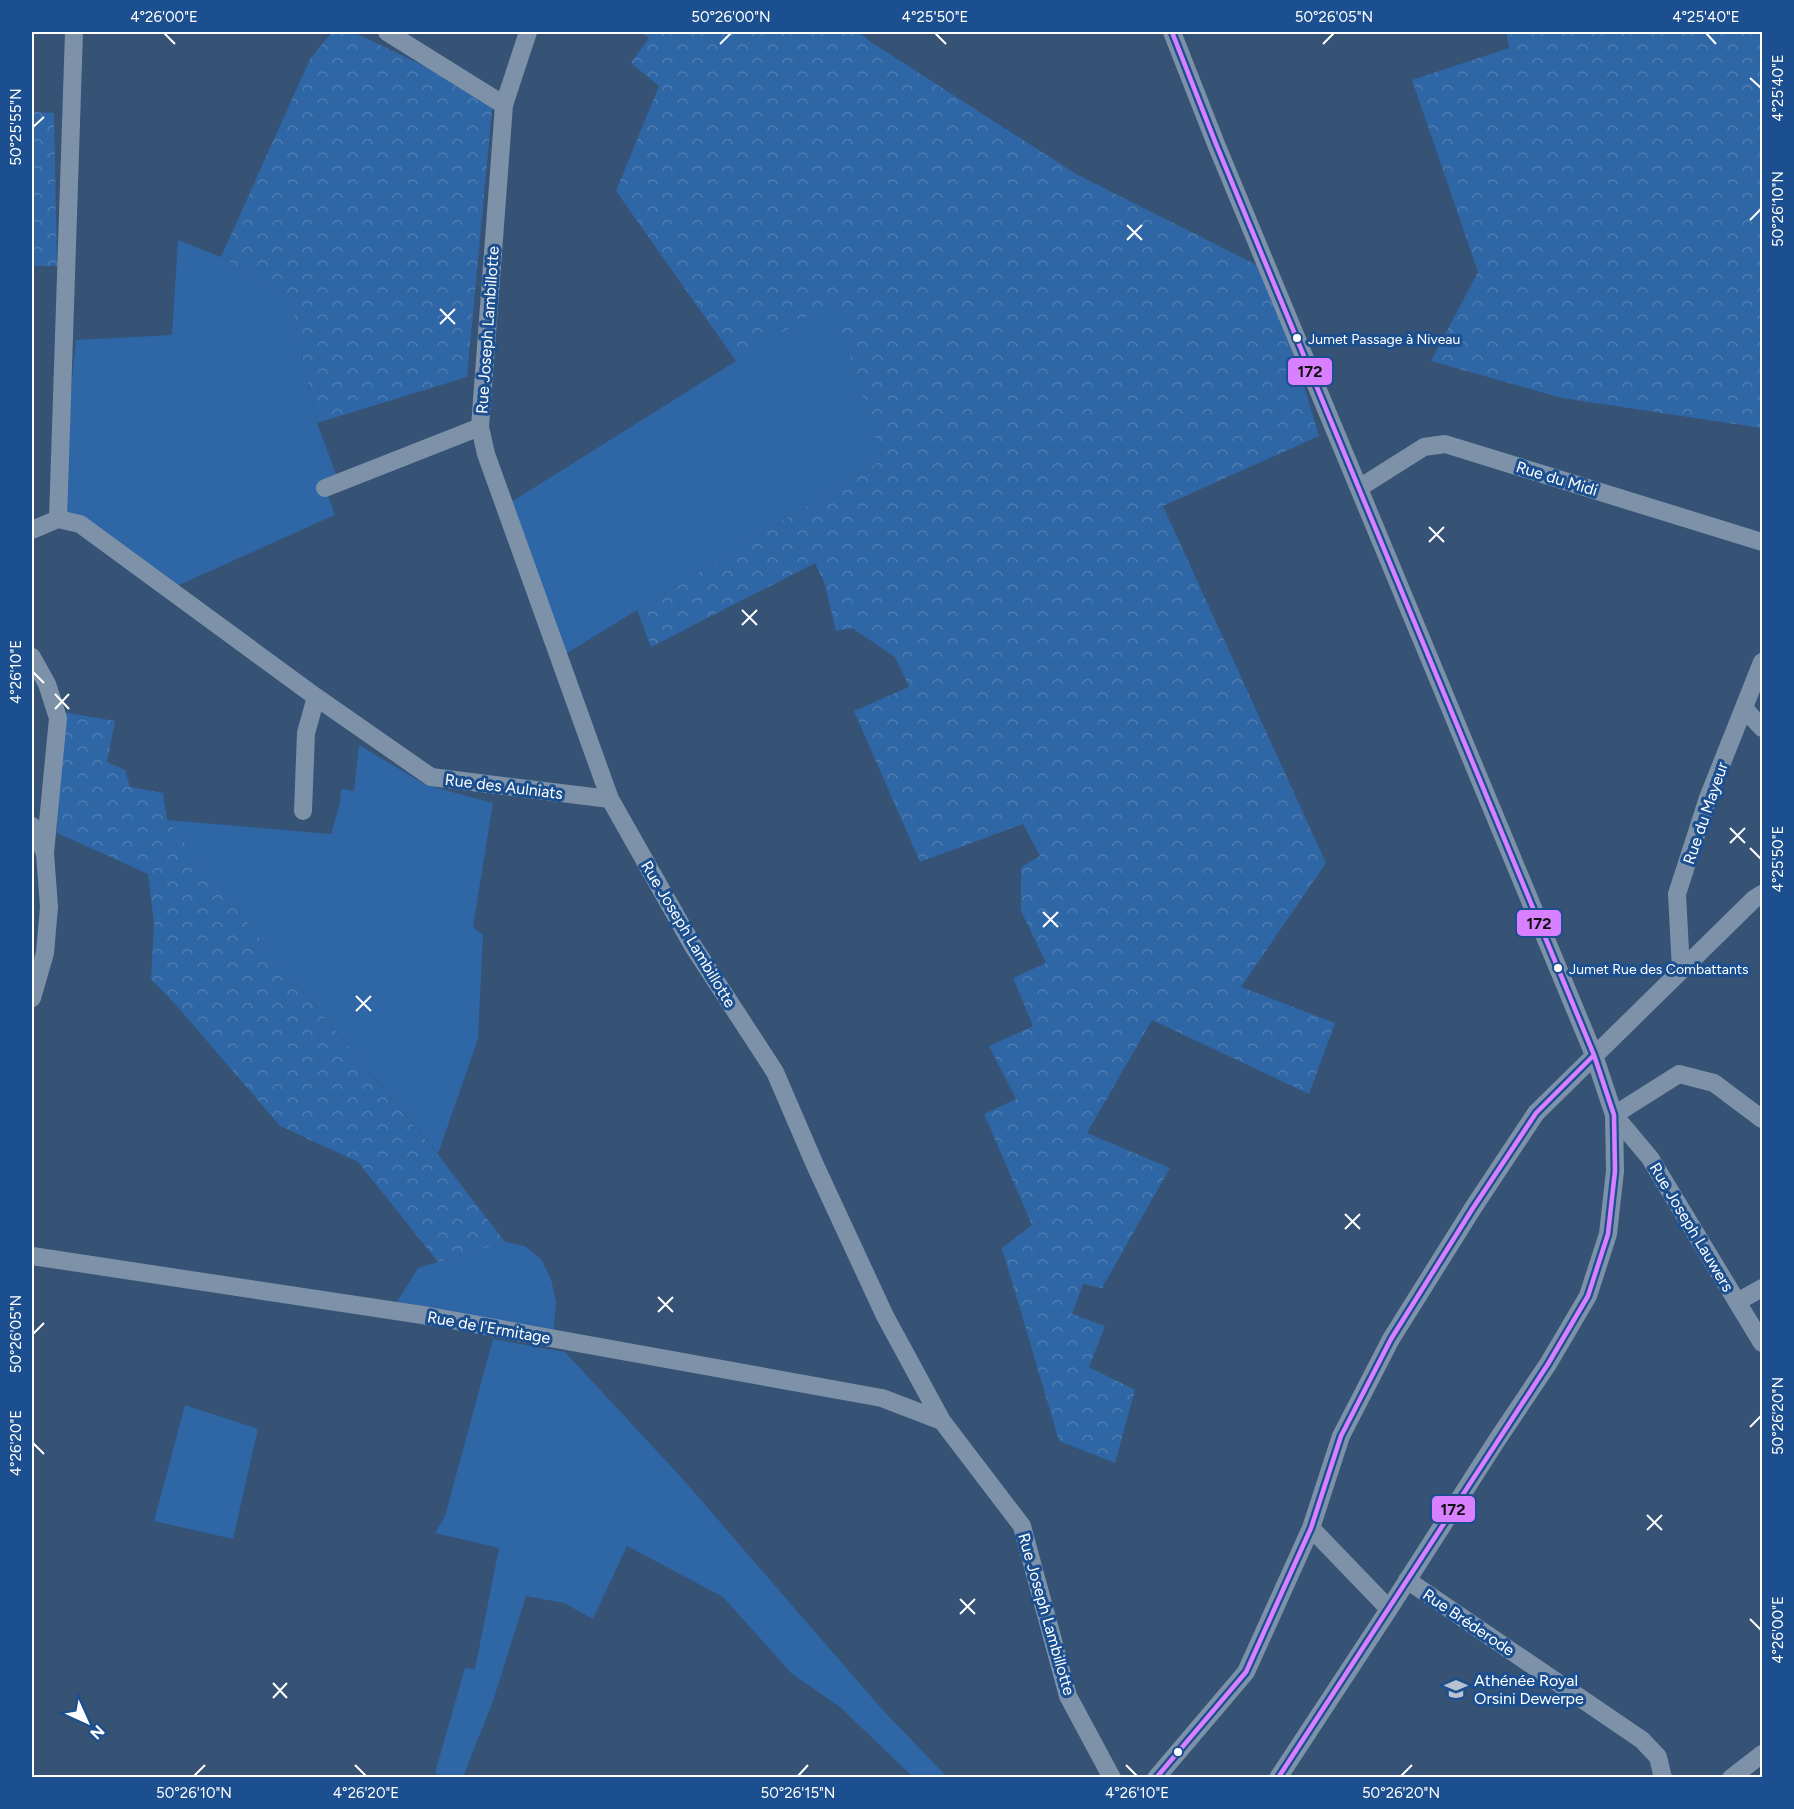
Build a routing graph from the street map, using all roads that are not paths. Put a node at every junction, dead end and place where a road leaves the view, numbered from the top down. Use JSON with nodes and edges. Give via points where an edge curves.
{"nodes":[{"id":1,"x":74,"y":32,"type":"edge"},
{"id":2,"x":387,"y":32,"type":"edge"},
{"id":3,"x":528,"y":32,"type":"edge"},
{"id":4,"x":1172,"y":32,"type":"edge"},
{"id":5,"x":504,"y":105,"type":"junction"},
{"id":6,"x":480,"y":427,"type":"junction"},
{"id":7,"x":325,"y":488,"type":"dead end"},
{"id":8,"x":1359,"y":488,"type":"junction"},
{"id":9,"x":58,"y":519,"type":"junction"},
{"id":10,"x":32,"y":530,"type":"edge"},
{"id":11,"x":1762,"y":542,"type":"edge"},
{"id":12,"x":32,"y":657,"type":"edge"},
{"id":13,"x":1762,"y":662,"type":"edge"},
{"id":14,"x":316,"y":697,"type":"junction"},
{"id":15,"x":1744,"y":708,"type":"junction"},
{"id":16,"x":1762,"y":728,"type":"edge"},
{"id":17,"x":610,"y":799,"type":"junction"},
{"id":18,"x":303,"y":811,"type":"dead end"},
{"id":19,"x":32,"y":826,"type":"edge"},
{"id":20,"x":45,"y":853,"type":"junction"},
{"id":21,"x":1762,"y":894,"type":"edge"},
{"id":22,"x":1682,"y":970,"type":"junction"},
{"id":23,"x":32,"y":998,"type":"edge"},
{"id":24,"x":1594,"y":1055,"type":"junction"},
{"id":25,"x":1614,"y":1115,"type":"junction"},
{"id":26,"x":1762,"y":1119,"type":"edge"},
{"id":27,"x":32,"y":1256,"type":"edge"},
{"id":28,"x":1762,"y":1288,"type":"edge"},
{"id":29,"x":1737,"y":1302,"type":"junction"},
{"id":30,"x":1762,"y":1343,"type":"edge"},
{"id":31,"x":942,"y":1420,"type":"junction"},
{"id":32,"x":1311,"y":1528,"type":"junction"},
{"id":33,"x":1407,"y":1580,"type":"junction"},
{"id":34,"x":1389,"y":1609,"type":"junction"},
{"id":35,"x":1762,"y":1754,"type":"edge"},
{"id":36,"x":1112,"y":1778,"type":"edge"},
{"id":37,"x":1156,"y":1778,"type":"edge"},
{"id":38,"x":1278,"y":1778,"type":"edge"},
{"id":39,"x":1663,"y":1778,"type":"edge"},
{"id":40,"x":1731,"y":1778,"type":"edge"}],
"edges":[{"from":1,"to":9,"type":"street"},
{"from":2,"to":5,"type":"street"},
{"from":3,"to":5,"type":"street","name":"Rue Joseph Lambillotte"},
{"from":4,"to":8,"type":"street"},
{"from":5,"to":6,"type":"street","name":"Rue Joseph Lambillotte"},
{"from":6,"to":7,"type":"street"},
{"from":6,"to":17,"type":"street","name":"Rue Joseph Lambillotte","via":[[486,454]]},
{"from":8,"to":11,"type":"street","name":"Rue du Midi","via":[[1424,447],[1445,444]]},
{"from":8,"to":24,"type":"street"},
{"from":9,"to":10,"type":"street"},
{"from":9,"to":14,"type":"street","name":"Rue des Aulniats","via":[[80,524]]},
{"from":12,"to":20,"type":"street","via":[[47,684],[58,718]]},
{"from":13,"to":15,"type":"street","name":"Rue du Mayeur"},
{"from":14,"to":17,"type":"street","name":"Rue des Aulniats","via":[[431,777]]},
{"from":14,"to":18,"type":"street","via":[[306,733]]},
{"from":15,"to":16,"type":"street"},
{"from":15,"to":22,"type":"street","name":"Rue du Mayeur","via":[[1708,798],[1677,894]]},
{"from":17,"to":31,"type":"street","name":"Rue Joseph Lambillotte","via":[[693,946],[775,1072],[885,1316]]},
{"from":19,"to":20,"type":"street"},
{"from":20,"to":23,"type":"street","via":[[49,907],[45,953]]},
{"from":21,"to":22,"type":"street"},
{"from":22,"to":24,"type":"street"},
{"from":24,"to":25,"type":"street"},
{"from":24,"to":32,"type":"street","via":[[1536,1113],[1391,1339],[1341,1436]]},
{"from":25,"to":26,"type":"street","via":[[1679,1074],[1714,1083]]},
{"from":25,"to":29,"type":"street","name":"Rue Joseph Lauwers","via":[[1650,1158]]},
{"from":25,"to":33,"type":"street","via":[[1616,1171],[1608,1234],[1588,1296]]},
{"from":27,"to":31,"type":"street","name":"Rue de l'Ermitage","via":[[429,1316],[882,1398]]},
{"from":28,"to":29,"type":"street"},
{"from":29,"to":30,"type":"street","name":"Rue Joseph Lauwers"},
{"from":31,"to":36,"type":"street","name":"Rue Joseph Lambillotte","via":[[1022,1526],[1068,1696]]},
{"from":32,"to":34,"type":"street"},
{"from":32,"to":37,"type":"street","via":[[1246,1672]]},
{"from":33,"to":34,"type":"street"},
{"from":33,"to":39,"type":"street","name":"Rue Bréderode","via":[[1642,1740],[1658,1757]]},
{"from":34,"to":38,"type":"street"},
{"from":35,"to":40,"type":"street"}]}
